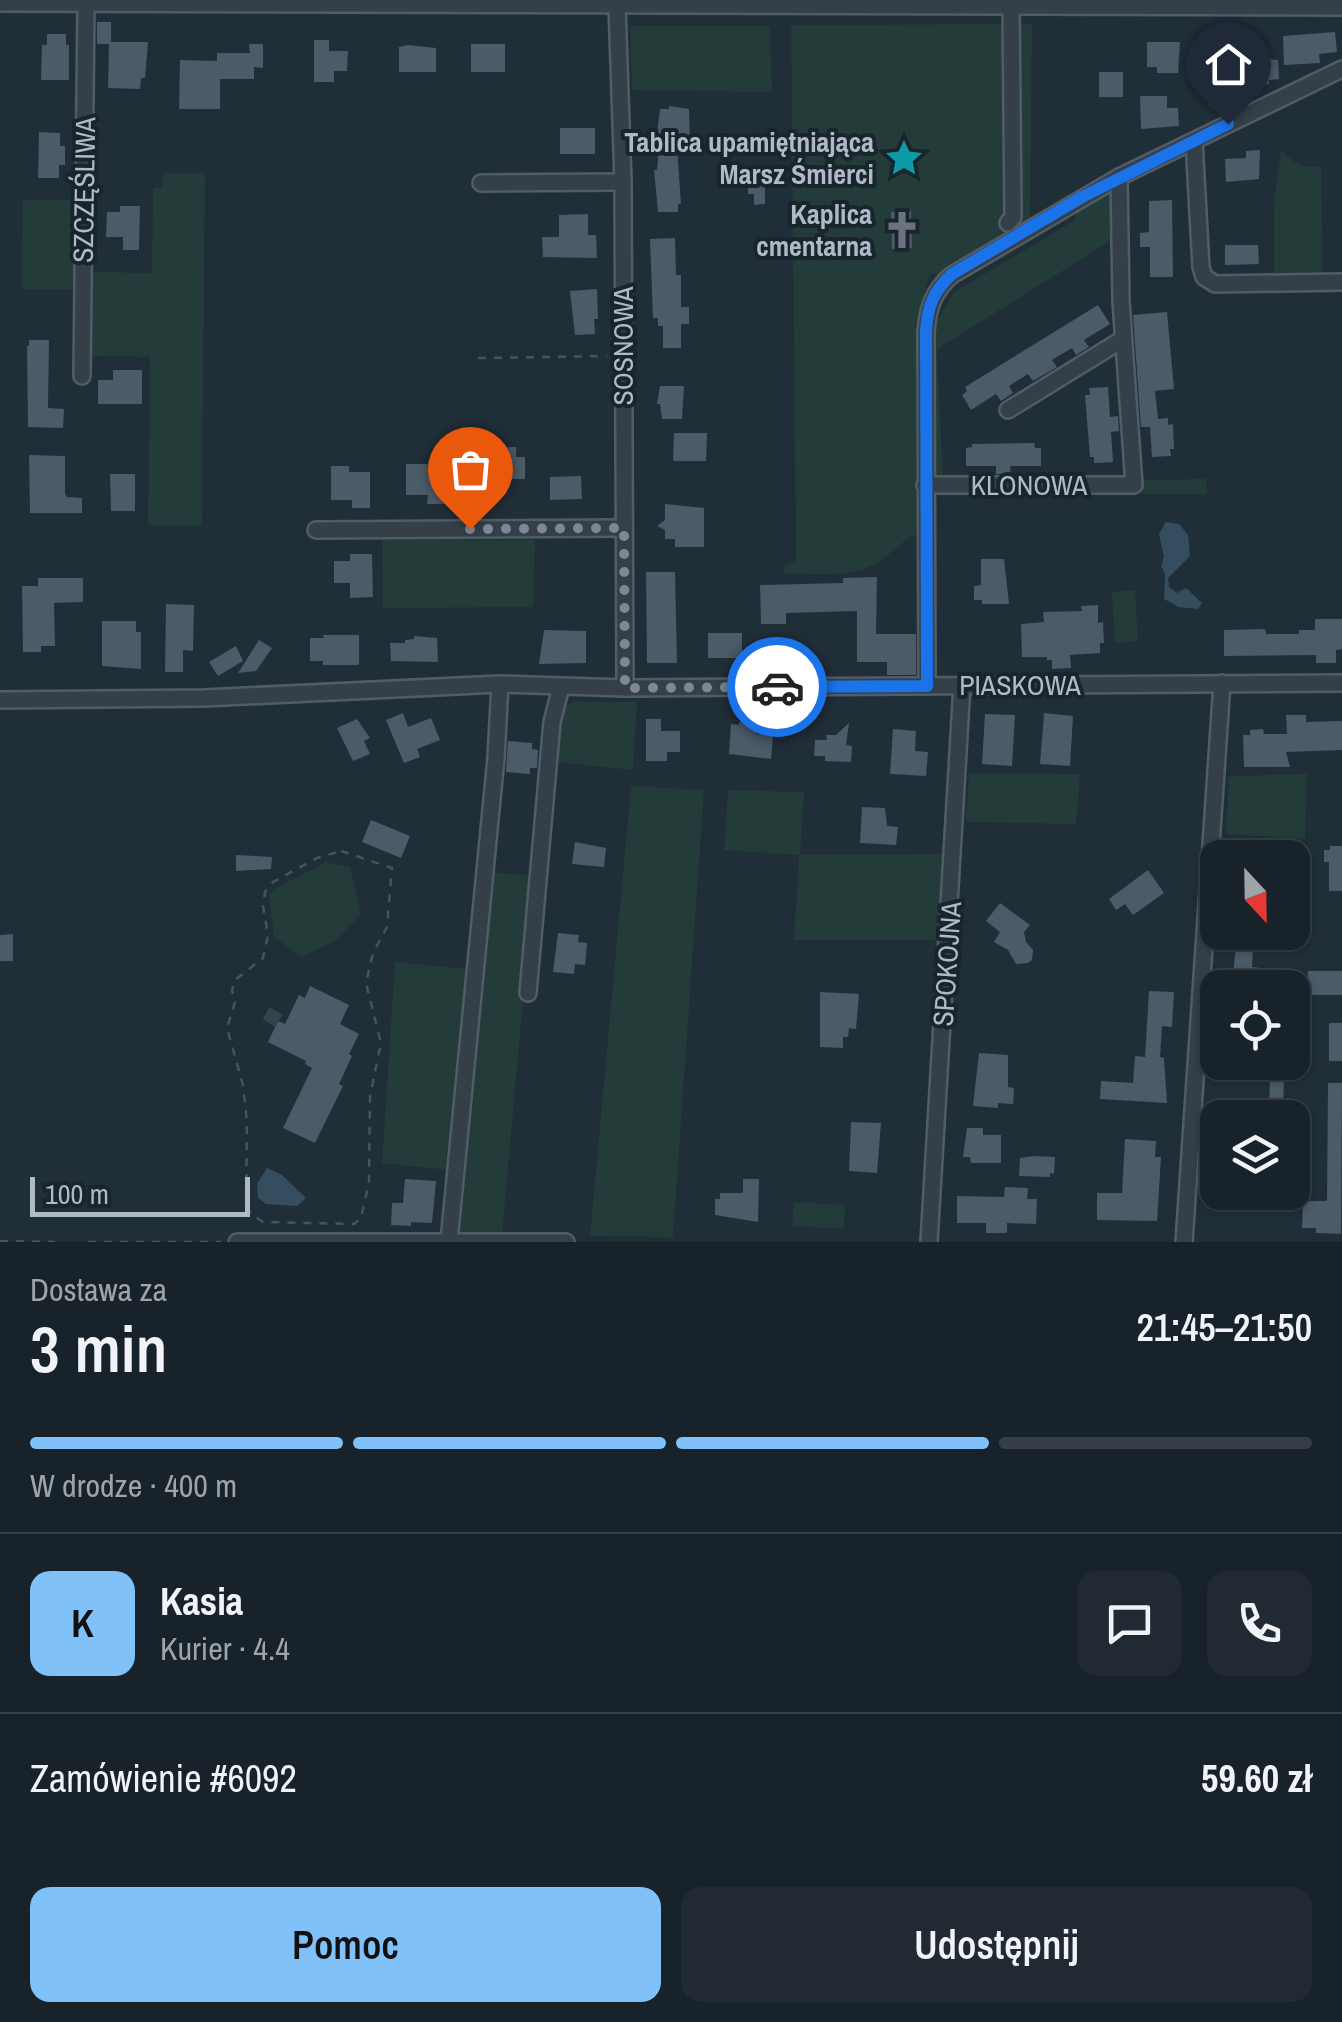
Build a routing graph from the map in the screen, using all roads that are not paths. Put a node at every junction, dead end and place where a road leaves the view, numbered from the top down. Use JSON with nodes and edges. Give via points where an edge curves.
{"nodes":[{"id":1,"x":239,"y":2,"type":"edge"},
{"id":2,"x":462,"y":2,"type":"edge"},
{"id":3,"x":649,"y":2,"type":"edge"},
{"id":4,"x":0,"y":3,"type":"edge"},
{"id":5,"x":823,"y":3,"type":"edge"},
{"id":6,"x":1043,"y":3,"type":"edge"},
{"id":7,"x":86,"y":4,"type":"junction"},
{"id":8,"x":617,"y":5,"type":"junction"},
{"id":9,"x":1010,"y":6,"type":"junction"},
{"id":10,"x":1342,"y":6,"type":"edge"},
{"id":11,"x":1342,"y":69,"type":"edge"},
{"id":12,"x":1194,"y":141,"type":"junction"},
{"id":13,"x":1119,"y":177,"type":"junction"},
{"id":14,"x":622,"y":182,"type":"junction"},
{"id":15,"x":481,"y":183,"type":"dead end"},
{"id":16,"x":1008,"y":223,"type":"dead end"},
{"id":17,"x":1342,"y":282,"type":"edge"},
{"id":18,"x":1123,"y":339,"type":"junction"},
{"id":19,"x":82,"y":376,"type":"dead end"},
{"id":20,"x":1008,"y":410,"type":"dead end"},
{"id":21,"x":925,"y":485,"type":"junction"},
{"id":22,"x":624,"y":528,"type":"junction"},
{"id":23,"x":316,"y":530,"type":"dead end"},
{"id":24,"x":1222,"y":683,"type":"junction"},
{"id":25,"x":1342,"y":683,"type":"edge"},
{"id":26,"x":500,"y":684,"type":"junction"},
{"id":27,"x":962,"y":685,"type":"junction"},
{"id":28,"x":927,"y":686,"type":"junction"},
{"id":29,"x":560,"y":688,"type":"junction"},
{"id":30,"x":625,"y":688,"type":"junction"},
{"id":31,"x":0,"y":700,"type":"edge"},
{"id":32,"x":528,"y":992,"type":"dead end"},
{"id":33,"x":237,"y":1242,"type":"edge"},
{"id":34,"x":449,"y":1242,"type":"edge"},
{"id":35,"x":566,"y":1242,"type":"edge"},
{"id":36,"x":929,"y":1242,"type":"edge"},
{"id":37,"x":1184,"y":1242,"type":"edge"}],
"edges":[{"from":1,"to":2,"type":"street"},
{"from":1,"to":7,"type":"street"},
{"from":2,"to":8,"type":"street"},
{"from":3,"to":5,"type":"street"},
{"from":3,"to":8,"type":"street"},
{"from":4,"to":7,"type":"street"},
{"from":5,"to":9,"type":"street"},
{"from":6,"to":9,"type":"street"},
{"from":6,"to":10,"type":"street"},
{"from":7,"to":19,"type":"street","name":"SZCZĘŚLIWA"},
{"from":8,"to":14,"type":"street","name":"SOSNOWA"},
{"from":9,"to":16,"type":"street"},
{"from":11,"to":12,"type":"street"},
{"from":12,"to":13,"type":"street"},
{"from":12,"to":17,"type":"street","via":[[1204,277],[1215,284]]},
{"from":13,"to":18,"type":"street"},
{"from":13,"to":21,"type":"street","via":[[952,274],[934,294],[926,332]]},
{"from":14,"to":15,"type":"street"},
{"from":14,"to":22,"type":"street","name":"SOSNOWA"},
{"from":18,"to":20,"type":"street"},
{"from":18,"to":21,"type":"street","name":"KLONOWA","via":[[1134,485]]},
{"from":21,"to":28,"type":"street"},
{"from":22,"to":23,"type":"street"},
{"from":22,"to":30,"type":"street","name":"SOSNOWA"},
{"from":24,"to":25,"type":"street","name":"PIASKOWA"},
{"from":24,"to":27,"type":"street","name":"PIASKOWA"},
{"from":24,"to":37,"type":"street"},
{"from":26,"to":29,"type":"street","name":"PIASKOWA"},
{"from":26,"to":31,"type":"street","name":"PIASKOWA"},
{"from":26,"to":34,"type":"street"},
{"from":27,"to":28,"type":"street","name":"PIASKOWA"},
{"from":27,"to":36,"type":"street","name":"SPOKOJNA"},
{"from":28,"to":30,"type":"street","name":"PIASKOWA"},
{"from":29,"to":30,"type":"street","name":"PIASKOWA"},
{"from":29,"to":32,"type":"street"},
{"from":33,"to":34,"type":"street"},
{"from":34,"to":35,"type":"street"}]}
